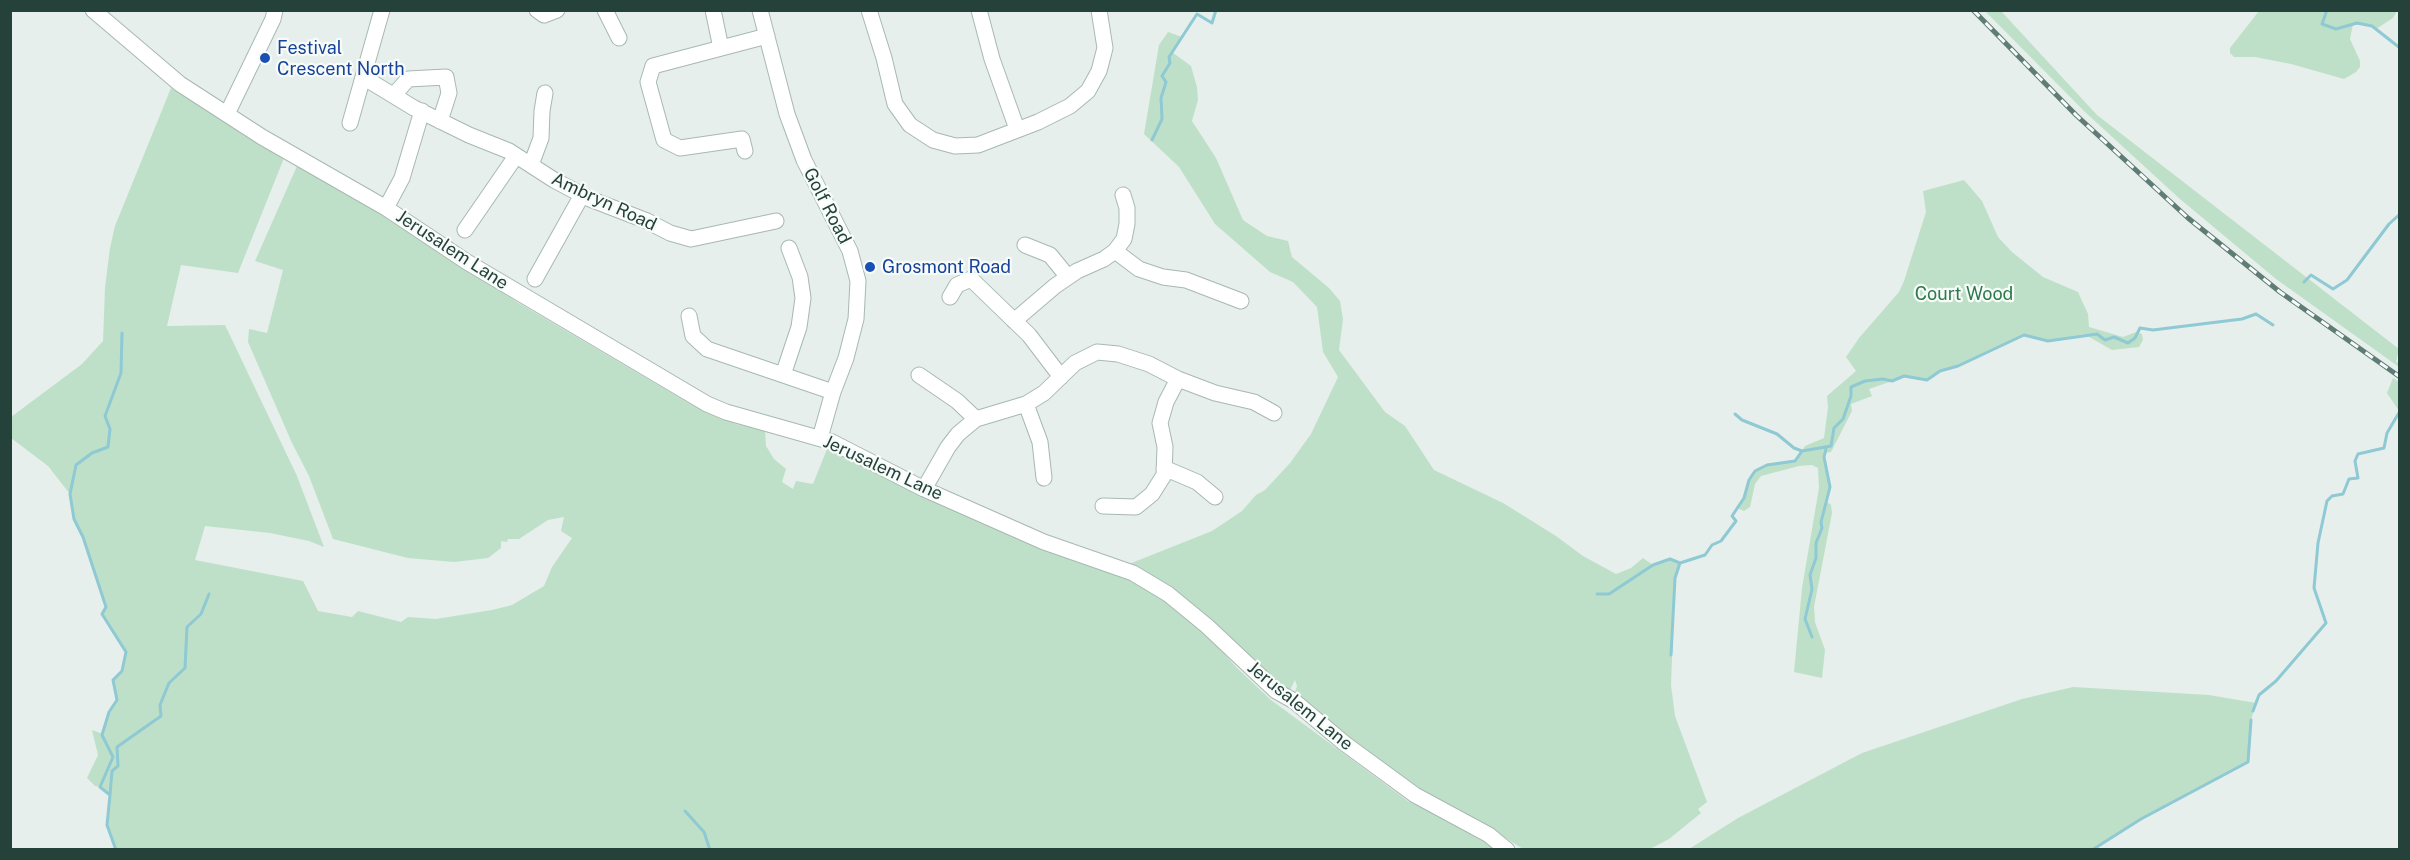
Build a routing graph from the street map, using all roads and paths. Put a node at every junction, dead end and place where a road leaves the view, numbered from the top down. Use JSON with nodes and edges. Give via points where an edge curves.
{"nodes":[{"id":1,"x":93,"y":10,"type":"edge"},
{"id":2,"x":275,"y":10,"type":"edge"},
{"id":3,"x":382,"y":10,"type":"edge"},
{"id":4,"x":537,"y":10,"type":"edge"},
{"id":5,"x":557,"y":10,"type":"edge"},
{"id":6,"x":605,"y":10,"type":"edge"},
{"id":7,"x":712,"y":10,"type":"edge"},
{"id":8,"x":760,"y":10,"type":"edge"},
{"id":9,"x":869,"y":10,"type":"edge"},
{"id":10,"x":979,"y":10,"type":"edge"},
{"id":11,"x":1099,"y":10,"type":"edge"},
{"id":12,"x":767,"y":36,"type":"junction"},
{"id":13,"x":619,"y":38,"type":"dead end"},
{"id":14,"x":722,"y":48,"type":"junction"},
{"id":15,"x":363,"y":76,"type":"junction"},
{"id":16,"x":545,"y":93,"type":"dead end"},
{"id":17,"x":394,"y":95,"type":"junction"},
{"id":18,"x":422,"y":111,"type":"junction"},
{"id":19,"x":227,"y":114,"type":"junction"},
{"id":20,"x":440,"y":121,"type":"junction"},
{"id":21,"x":350,"y":123,"type":"dead end"},
{"id":22,"x":1017,"y":129,"type":"junction"},
{"id":23,"x":745,"y":151,"type":"dead end"},
{"id":24,"x":516,"y":156,"type":"junction"},
{"id":25,"x":531,"y":165,"type":"junction"},
{"id":26,"x":582,"y":195,"type":"junction"},
{"id":27,"x":1123,"y":195,"type":"dead end"},
{"id":28,"x":386,"y":208,"type":"junction"},
{"id":29,"x":777,"y":220,"type":"dead end"},
{"id":30,"x":465,"y":230,"type":"dead end"},
{"id":31,"x":1025,"y":245,"type":"dead end"},
{"id":32,"x":789,"y":248,"type":"dead end"},
{"id":33,"x":1115,"y":251,"type":"junction"},
{"id":34,"x":1068,"y":277,"type":"junction"},
{"id":35,"x":535,"y":279,"type":"dead end"},
{"id":36,"x":950,"y":297,"type":"dead end"},
{"id":37,"x":1241,"y":301,"type":"dead end"},
{"id":38,"x":689,"y":316,"type":"dead end"},
{"id":39,"x":1014,"y":321,"type":"junction"},
{"id":40,"x":783,"y":375,"type":"junction"},
{"id":41,"x":919,"y":375,"type":"dead end"},
{"id":42,"x":1061,"y":377,"type":"junction"},
{"id":43,"x":1178,"y":379,"type":"junction"},
{"id":44,"x":833,"y":392,"type":"junction"},
{"id":45,"x":1026,"y":404,"type":"junction"},
{"id":46,"x":1274,"y":413,"type":"dead end"},
{"id":47,"x":976,"y":419,"type":"junction"},
{"id":48,"x":820,"y":438,"type":"junction"},
{"id":49,"x":1164,"y":468,"type":"junction"},
{"id":50,"x":1044,"y":478,"type":"dead end"},
{"id":51,"x":924,"y":489,"type":"junction"},
{"id":52,"x":1215,"y":497,"type":"dead end"},
{"id":53,"x":1103,"y":506,"type":"dead end"},
{"id":54,"x":1507,"y":849,"type":"edge"}],
"edges":[{"from":1,"to":19,"type":"street","name":"Jerusalem Lane","via":[[180,84]]},
{"from":2,"to":19,"type":"street"},
{"from":3,"to":15,"type":"street"},
{"from":4,"to":5,"type":"street","via":[[544,15]]},
{"from":6,"to":13,"type":"street"},
{"from":7,"to":14,"type":"street"},
{"from":8,"to":12,"type":"street","name":"Golf Road"},
{"from":9,"to":22,"type":"street","via":[[895,104],[910,125],[933,140],[955,146],[978,145]]},
{"from":10,"to":22,"type":"street"},
{"from":11,"to":22,"type":"street","via":[[1105,48],[1088,91],[1070,106]]},
{"from":12,"to":14,"type":"street"},
{"from":12,"to":44,"type":"street","name":"Golf Road","via":[[787,114],[804,160],[850,251],[858,281],[856,318]]},
{"from":14,"to":23,"type":"street","via":[[653,66],[648,82],[664,140],[680,148],[742,139]]},
{"from":15,"to":17,"type":"street","name":"Ambryn Road"},
{"from":15,"to":21,"type":"street"},
{"from":16,"to":25,"type":"street","via":[[541,138]]},
{"from":17,"to":18,"type":"street","name":"Ambryn Road"},
{"from":17,"to":20,"type":"street","via":[[408,79],[446,77],[449,93]]},
{"from":18,"to":20,"type":"street","name":"Ambryn Road"},
{"from":18,"to":28,"type":"street","via":[[402,178]]},
{"from":19,"to":28,"type":"street","name":"Jerusalem Lane"},
{"from":20,"to":24,"type":"street","name":"Ambryn Road"},
{"from":24,"to":25,"type":"street","name":"Ambryn Road"},
{"from":24,"to":30,"type":"street"},
{"from":25,"to":26,"type":"street","name":"Ambryn Road"},
{"from":26,"to":29,"type":"street","name":"Ambryn Road","via":[[691,239]]},
{"from":26,"to":35,"type":"street"},
{"from":27,"to":33,"type":"street","via":[[1127,224],[1124,239]]},
{"from":28,"to":48,"type":"street","name":"Jerusalem Lane","via":[[467,262],[707,404]]},
{"from":31,"to":34,"type":"street","via":[[1050,255]]},
{"from":32,"to":40,"type":"street","via":[[803,298],[799,327]]},
{"from":33,"to":34,"type":"street"},
{"from":33,"to":37,"type":"street","via":[[1139,270],[1186,280]]},
{"from":34,"to":39,"type":"street"},
{"from":36,"to":39,"type":"street","via":[[957,285],[971,279]]},
{"from":38,"to":40,"type":"street","via":[[693,336],[707,349]]},
{"from":39,"to":42,"type":"street"},
{"from":40,"to":44,"type":"street"},
{"from":41,"to":47,"type":"street"},
{"from":42,"to":43,"type":"street","via":[[1075,363],[1097,352],[1149,364]]},
{"from":42,"to":45,"type":"street"},
{"from":43,"to":46,"type":"street","via":[[1254,402]]},
{"from":43,"to":49,"type":"street","via":[[1160,423]]},
{"from":44,"to":48,"type":"street","name":"Golf Road"},
{"from":45,"to":47,"type":"street"},
{"from":45,"to":50,"type":"street","via":[[1040,442]]},
{"from":47,"to":51,"type":"street","via":[[948,447]]},
{"from":48,"to":51,"type":"street","name":"Jerusalem Lane"},
{"from":49,"to":52,"type":"street","via":[[1197,482]]},
{"from":49,"to":53,"type":"street","via":[[1152,494],[1136,507]]},
{"from":51,"to":54,"type":"street","name":"Jerusalem Lane","via":[[1044,542],[1132,573],[1168,594],[1276,691],[1294,701],[1353,750],[1415,795]]}]}
